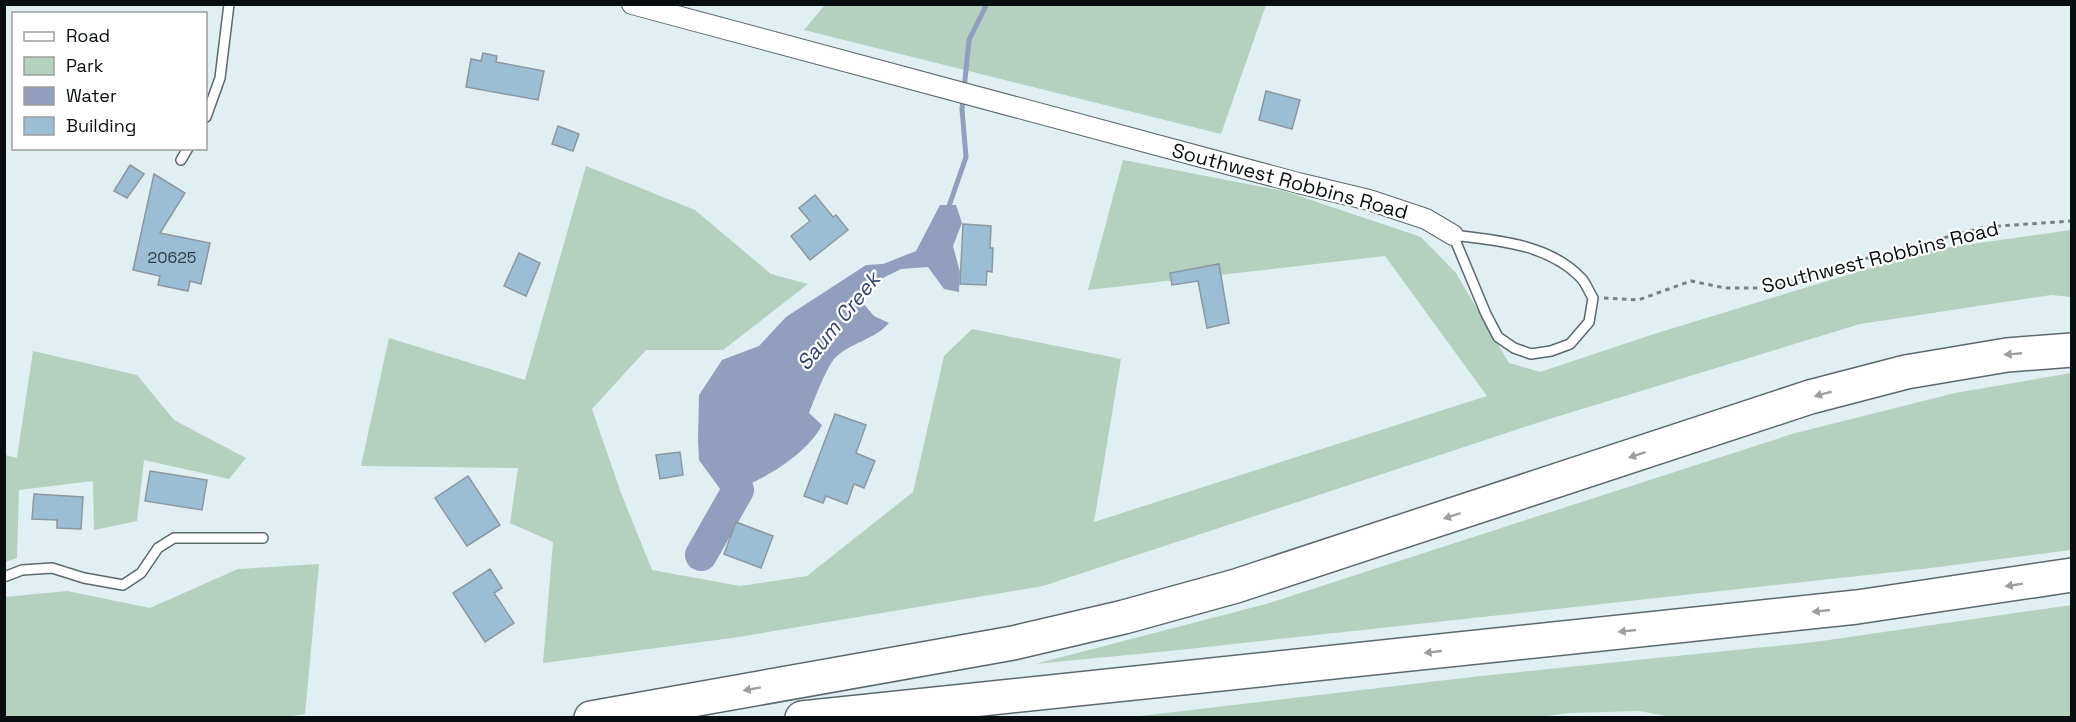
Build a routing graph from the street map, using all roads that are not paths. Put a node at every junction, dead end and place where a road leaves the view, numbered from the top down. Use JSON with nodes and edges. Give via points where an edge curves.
{"nodes":[{"id":1,"x":229,"y":4,"type":"edge"},
{"id":2,"x":632,"y":4,"type":"edge"},
{"id":3,"x":207,"y":114,"type":"edge"},
{"id":4,"x":187,"y":150,"type":"edge"},
{"id":5,"x":181,"y":160,"type":"dead end"},
{"id":6,"x":1453,"y":235,"type":"junction"},
{"id":7,"x":2072,"y":350,"type":"edge"},
{"id":8,"x":263,"y":538,"type":"dead end"},
{"id":9,"x":2072,"y":576,"type":"edge"},
{"id":10,"x":4,"y":577,"type":"edge"},
{"id":11,"x":591,"y":717,"type":"edge"},
{"id":12,"x":802,"y":717,"type":"edge"}],
"edges":[{"from":1,"to":3,"type":"lane","via":[[220,78]]},
{"from":2,"to":6,"type":"street","name":"Southwest Robbins Road","via":[[1369,200],[1426,219]]},
{"from":4,"to":5,"type":"lane"},
{"from":6,"to":6,"type":"lane","name":"Southwest Robbins Road","via":[[1498,337],[1514,348],[1531,354],[1551,351],[1570,344],[1589,322],[1593,298],[1581,278],[1555,258],[1498,240]]},
{"from":7,"to":11,"type":"highway","one_way":true,"via":[[2007,355],[1906,372],[1810,397],[1236,586],[1124,617],[1013,643]]},
{"from":8,"to":10,"type":"lane","via":[[174,538],[158,548],[141,573],[123,585],[52,568],[22,570]]},
{"from":9,"to":12,"type":"highway","one_way":true,"via":[[1857,608]]}]}
